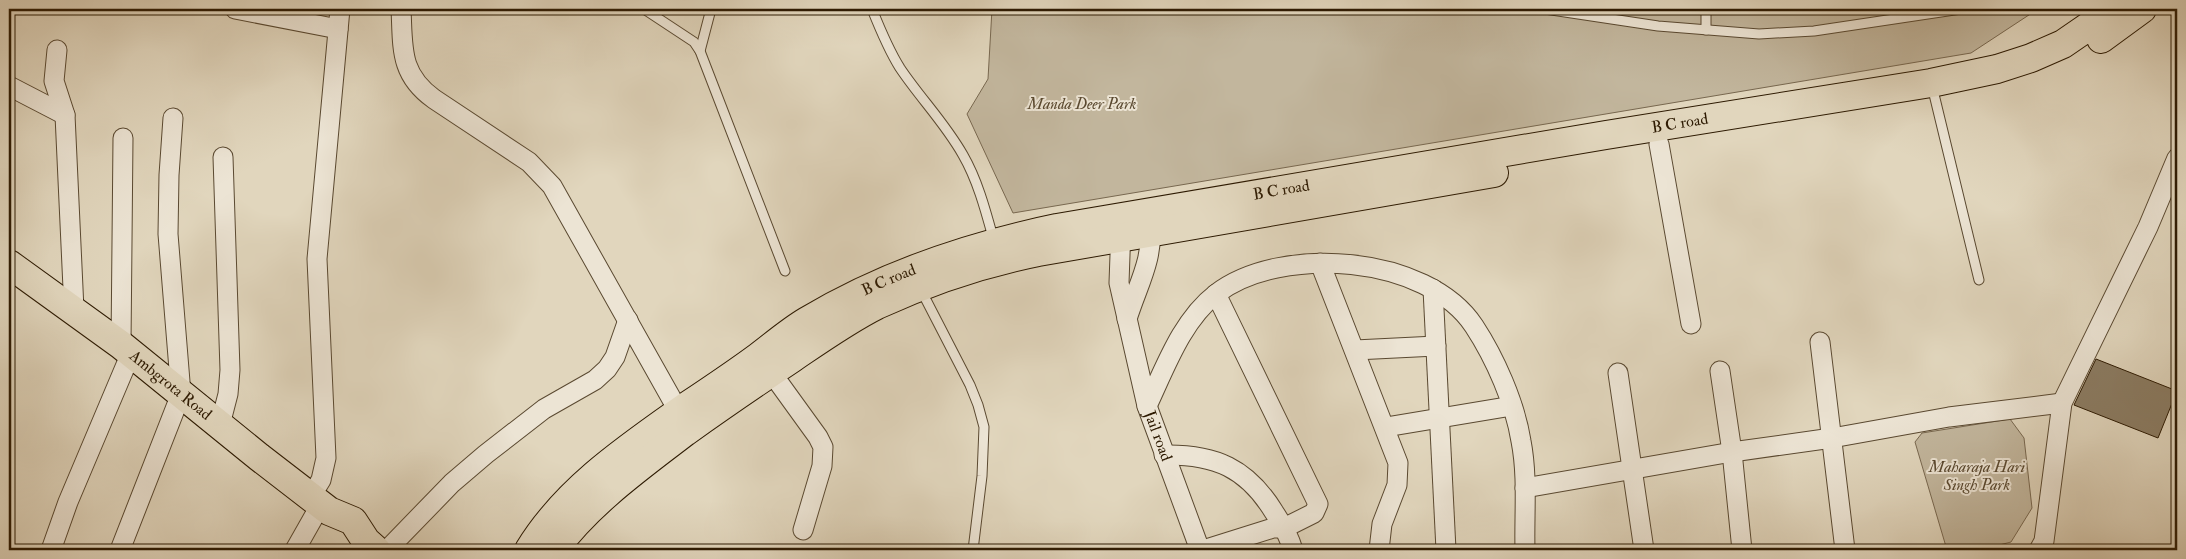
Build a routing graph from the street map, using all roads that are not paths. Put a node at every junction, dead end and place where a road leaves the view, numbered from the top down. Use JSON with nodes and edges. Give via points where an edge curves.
{"nodes":[{"id":1,"x":236,"y":9,"type":"edge"},
{"id":2,"x":340,"y":9,"type":"edge"},
{"id":3,"x":401,"y":9,"type":"edge"},
{"id":4,"x":644,"y":9,"type":"edge"},
{"id":5,"x":712,"y":9,"type":"edge"},
{"id":6,"x":872,"y":9,"type":"edge"},
{"id":7,"x":1545,"y":9,"type":"edge"},
{"id":8,"x":1706,"y":9,"type":"edge"},
{"id":9,"x":1961,"y":9,"type":"edge"},
{"id":10,"x":2114,"y":9,"type":"edge"},
{"id":11,"x":2142,"y":9,"type":"edge"},
{"id":12,"x":338,"y":29,"type":"junction"},
{"id":13,"x":1706,"y":30,"type":"junction"},
{"id":14,"x":57,"y":50,"type":"dead end"},
{"id":15,"x":700,"y":51,"type":"junction"},
{"id":16,"x":9,"y":86,"type":"edge"},
{"id":17,"x":1933,"y":91,"type":"junction"},
{"id":18,"x":66,"y":115,"type":"junction"},
{"id":19,"x":173,"y":118,"type":"dead end"},
{"id":20,"x":123,"y":138,"type":"dead end"},
{"id":21,"x":1659,"y":144,"type":"junction"},
{"id":22,"x":1545,"y":155,"type":"junction"},
{"id":23,"x":223,"y":157,"type":"dead end"},
{"id":24,"x":2177,"y":158,"type":"edge"},
{"id":25,"x":1150,"y":223,"type":"junction"},
{"id":26,"x":1121,"y":228,"type":"junction"},
{"id":27,"x":997,"y":251,"type":"junction"},
{"id":28,"x":1320,"y":263,"type":"junction"},
{"id":29,"x":9,"y":264,"type":"edge"},
{"id":30,"x":785,"y":271,"type":"dead end"},
{"id":31,"x":1979,"y":280,"type":"dead end"},
{"id":32,"x":920,"y":288,"type":"junction"},
{"id":33,"x":1433,"y":288,"type":"junction"},
{"id":34,"x":1216,"y":294,"type":"junction"},
{"id":35,"x":74,"y":310,"type":"junction"},
{"id":36,"x":1127,"y":318,"type":"junction"},
{"id":37,"x":628,"y":320,"type":"junction"},
{"id":38,"x":1691,"y":324,"type":"dead end"},
{"id":39,"x":1820,"y":342,"type":"dead end"},
{"id":40,"x":1436,"y":346,"type":"junction"},
{"id":41,"x":126,"y":349,"type":"junction"},
{"id":42,"x":1355,"y":350,"type":"junction"},
{"id":43,"x":1720,"y":371,"type":"dead end"},
{"id":44,"x":771,"y":372,"type":"junction"},
{"id":45,"x":1618,"y":373,"type":"dead end"},
{"id":46,"x":181,"y":394,"type":"junction"},
{"id":47,"x":2062,"y":402,"type":"junction"},
{"id":48,"x":1147,"y":406,"type":"junction"},
{"id":49,"x":1512,"y":406,"type":"junction"},
{"id":50,"x":679,"y":412,"type":"junction"},
{"id":51,"x":1440,"y":419,"type":"junction"},
{"id":52,"x":220,"y":425,"type":"junction"},
{"id":53,"x":1386,"y":428,"type":"junction"},
{"id":54,"x":1832,"y":438,"type":"junction"},
{"id":55,"x":1732,"y":452,"type":"junction"},
{"id":56,"x":1164,"y":455,"type":"junction"},
{"id":57,"x":1632,"y":471,"type":"junction"},
{"id":58,"x":1525,"y":488,"type":"junction"},
{"id":59,"x":320,"y":504,"type":"junction"},
{"id":60,"x":1284,"y":528,"type":"junction"},
{"id":61,"x":804,"y":530,"type":"dead end"},
{"id":62,"x":376,"y":547,"type":"edge"},
{"id":63,"x":51,"y":550,"type":"edge"},
{"id":64,"x":120,"y":550,"type":"edge"},
{"id":65,"x":295,"y":550,"type":"edge"},
{"id":66,"x":529,"y":550,"type":"edge"},
{"id":67,"x":554,"y":550,"type":"edge"},
{"id":68,"x":973,"y":550,"type":"edge"},
{"id":69,"x":1201,"y":550,"type":"edge"},
{"id":70,"x":1293,"y":550,"type":"edge"},
{"id":71,"x":1379,"y":550,"type":"edge"},
{"id":72,"x":1446,"y":550,"type":"edge"},
{"id":73,"x":1525,"y":550,"type":"edge"},
{"id":74,"x":1644,"y":550,"type":"edge"},
{"id":75,"x":1742,"y":550,"type":"edge"},
{"id":76,"x":1845,"y":550,"type":"edge"},
{"id":77,"x":2039,"y":550,"type":"edge"}],
"edges":[{"from":1,"to":12,"type":"street"},
{"from":2,"to":12,"type":"street"},
{"from":3,"to":37,"type":"street","via":[[403,54],[412,78],[427,94],[507,146],[542,174],[568,213]]},
{"from":4,"to":15,"type":"lane","via":[[694,42]]},
{"from":5,"to":15,"type":"lane"},
{"from":6,"to":27,"type":"lane","via":[[898,66],[949,132],[963,156],[973,176]]},
{"from":7,"to":13,"type":"lane"},
{"from":8,"to":13,"type":"lane"},
{"from":9,"to":13,"type":"lane","via":[[1814,30],[1758,34]]},
{"from":10,"to":17,"type":"main road","name":"B C road","via":[[2063,44]]},
{"from":11,"to":17,"type":"main road","via":[[2095,44],[2060,62],[1973,91]]},
{"from":12,"to":59,"type":"street","via":[[317,258],[326,458]]},
{"from":14,"to":18,"type":"street","via":[[54,81]]},
{"from":15,"to":30,"type":"lane"},
{"from":16,"to":18,"type":"street"},
{"from":17,"to":21,"type":"main road"},
{"from":17,"to":22,"type":"main road","name":"B C road"},
{"from":17,"to":31,"type":"lane"},
{"from":18,"to":35,"type":"street"},
{"from":19,"to":46,"type":"street","via":[[168,234]]},
{"from":20,"to":41,"type":"street"},
{"from":21,"to":22,"type":"main road"},
{"from":21,"to":38,"type":"street"},
{"from":22,"to":25,"type":"main road"},
{"from":23,"to":52,"type":"street","via":[[230,370]]},
{"from":24,"to":47,"type":"street","via":[[2148,228]]},
{"from":25,"to":26,"type":"main road"},
{"from":25,"to":36,"type":"street","via":[[1148,262]]},
{"from":26,"to":27,"type":"main road"},
{"from":26,"to":36,"type":"street","name":"Jail road","via":[[1119,283]]},
{"from":27,"to":32,"type":"main road"},
{"from":27,"to":50,"type":"main road","name":"B C road","via":[[916,268],[866,290],[806,321]]},
{"from":28,"to":33,"type":"street","via":[[1393,273]]},
{"from":28,"to":34,"type":"street","via":[[1270,270],[1241,279]]},
{"from":28,"to":42,"type":"street"},
{"from":29,"to":35,"type":"main road","name":"Ambgrota Road"},
{"from":32,"to":44,"type":"main road","via":[[837,328]]},
{"from":32,"to":68,"type":"lane","via":[[970,385],[984,428]]},
{"from":33,"to":40,"type":"street"},
{"from":33,"to":49,"type":"street","via":[[1458,307],[1473,325]]},
{"from":34,"to":48,"type":"street","via":[[1190,324]]},
{"from":34,"to":60,"type":"street","via":[[1317,499],[1318,508],[1314,513]]},
{"from":35,"to":41,"type":"main road","name":"Ambgrota Road"},
{"from":36,"to":48,"type":"street","name":"Jail road"},
{"from":37,"to":50,"type":"street"},
{"from":37,"to":62,"type":"street","via":[[607,370],[544,409],[493,448]]},
{"from":39,"to":54,"type":"street"},
{"from":40,"to":42,"type":"street"},
{"from":40,"to":51,"type":"street"},
{"from":41,"to":46,"type":"main road","name":"Ambgrota Road"},
{"from":41,"to":63,"type":"street"},
{"from":42,"to":53,"type":"street"},
{"from":43,"to":55,"type":"street"},
{"from":44,"to":61,"type":"street","via":[[823,447],[822,466]]},
{"from":44,"to":67,"type":"main road","via":[[627,475],[568,531]]},
{"from":45,"to":57,"type":"street"},
{"from":46,"to":52,"type":"main road","name":"Ambgrota Road"},
{"from":46,"to":64,"type":"street"},
{"from":47,"to":54,"type":"street","via":[[1949,417]]},
{"from":47,"to":77,"type":"street","via":[[2044,541]]},
{"from":48,"to":56,"type":"street","name":"Jail road"},
{"from":49,"to":51,"type":"street"},
{"from":49,"to":58,"type":"street","via":[[1522,442]]},
{"from":50,"to":66,"type":"main road","name":"B C road","via":[[605,466],[558,513]]},
{"from":51,"to":53,"type":"street"},
{"from":51,"to":72,"type":"street"},
{"from":52,"to":59,"type":"main road","name":"Ambgrota Road"},
{"from":53,"to":71,"type":"street","via":[[1396,453],[1399,473],[1398,485],[1382,524]]},
{"from":54,"to":55,"type":"street"},
{"from":54,"to":76,"type":"street"},
{"from":55,"to":57,"type":"street"},
{"from":55,"to":75,"type":"street"},
{"from":56,"to":60,"type":"street","via":[[1190,454],[1239,472],[1262,492]]},
{"from":56,"to":69,"type":"street","name":"Jail road"},
{"from":57,"to":58,"type":"street"},
{"from":57,"to":74,"type":"street"},
{"from":58,"to":73,"type":"street"},
{"from":59,"to":62,"type":"main road","name":"Ambgrota Road","via":[[353,521]]},
{"from":59,"to":65,"type":"street"},
{"from":60,"to":69,"type":"street","via":[[1273,528]]},
{"from":60,"to":70,"type":"street"}]}
